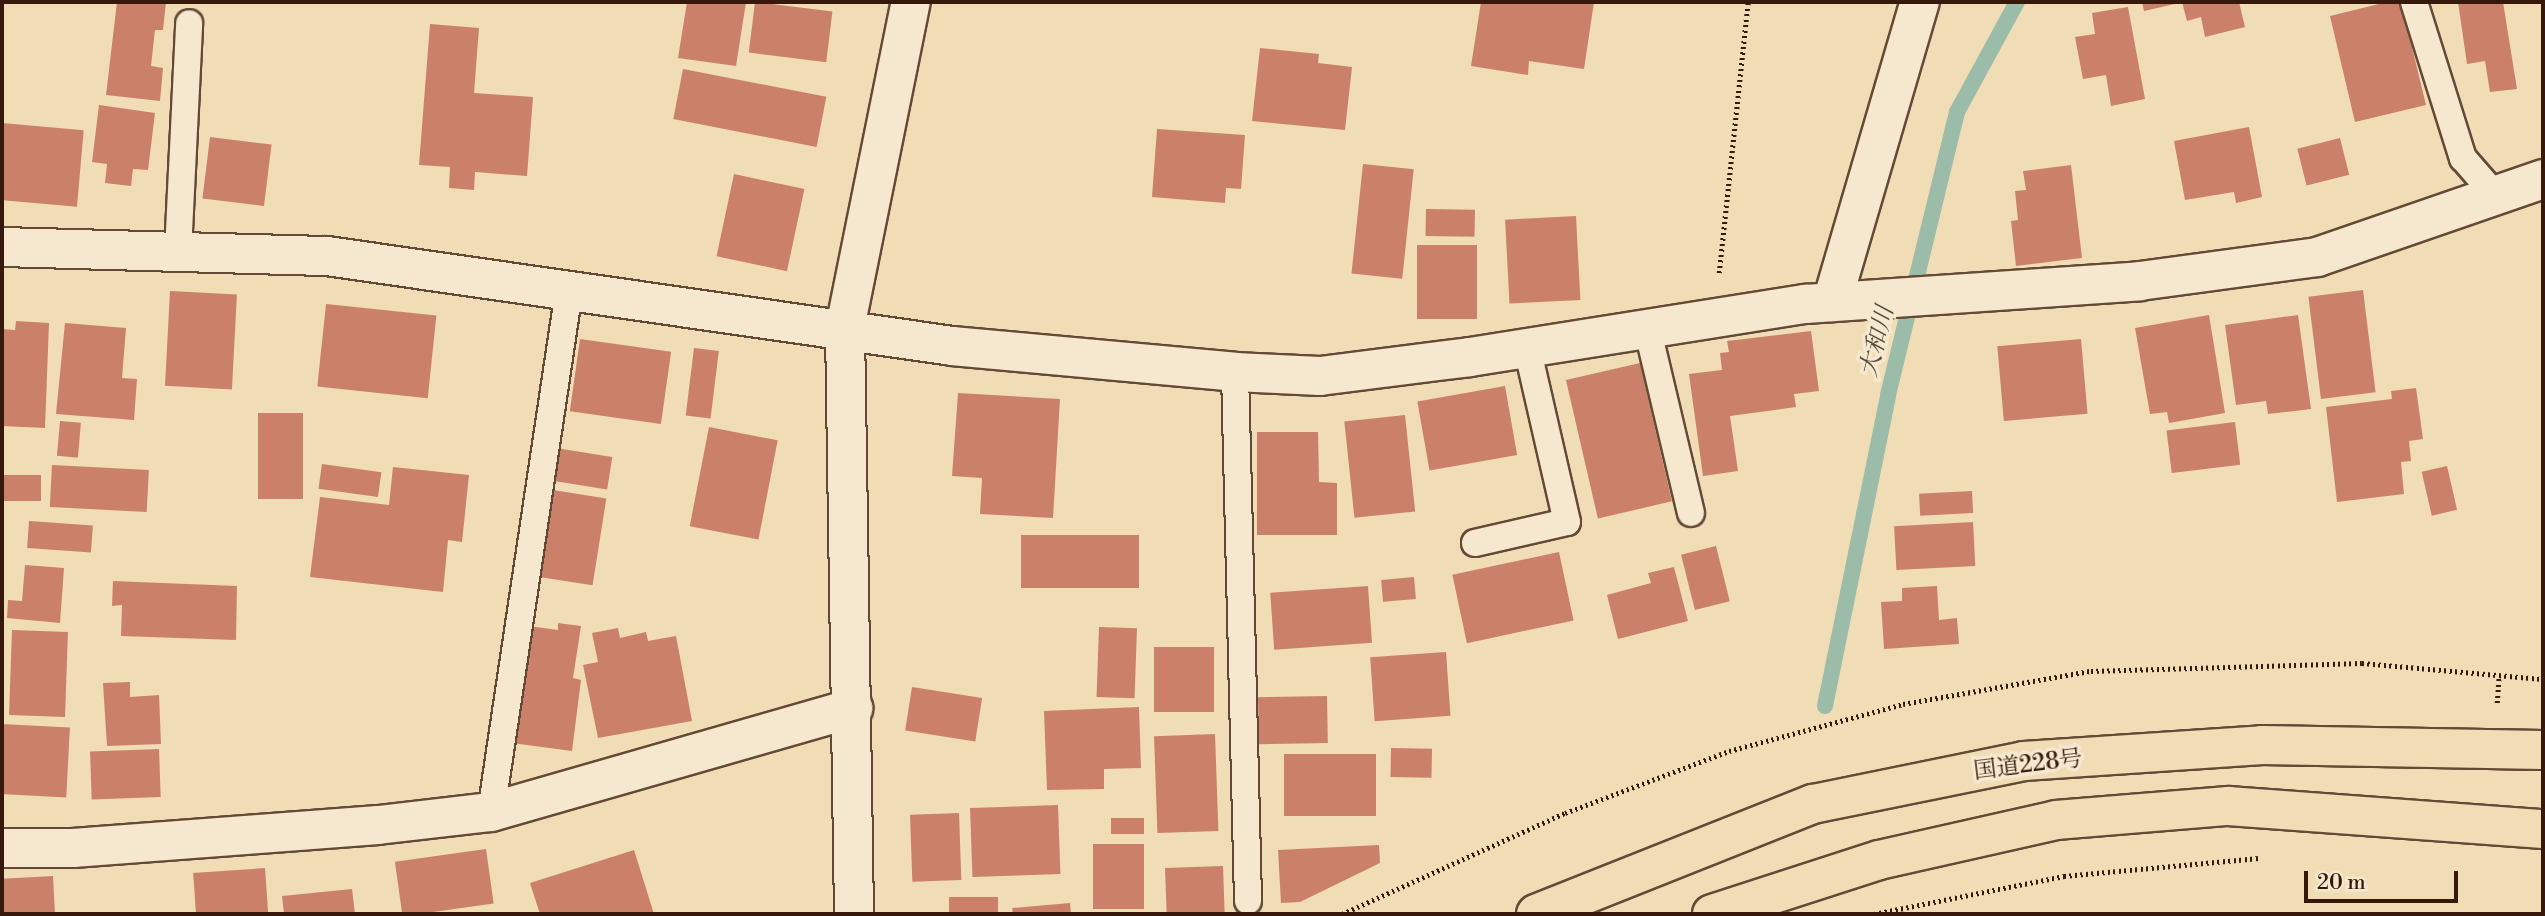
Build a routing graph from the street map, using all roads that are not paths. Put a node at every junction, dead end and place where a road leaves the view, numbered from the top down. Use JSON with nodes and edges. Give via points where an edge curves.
{"nodes":[{"id":1,"x":911,"y":2,"type":"edge"},
{"id":2,"x":1920,"y":2,"type":"edge"},
{"id":3,"x":2414,"y":2,"type":"edge"},
{"id":4,"x":189,"y":23,"type":"dead end"},
{"id":5,"x":2543,"y":178,"type":"edge"},
{"id":6,"x":2495,"y":195,"type":"junction"},
{"id":7,"x":2,"y":247,"type":"edge"},
{"id":8,"x":178,"y":252,"type":"junction"},
{"id":9,"x":569,"y":291,"type":"junction"},
{"id":10,"x":1832,"y":302,"type":"junction"},
{"id":11,"x":1647,"y":327,"type":"junction"},
{"id":12,"x":845,"y":328,"type":"junction"},
{"id":13,"x":1527,"y":348,"type":"junction"},
{"id":14,"x":1235,"y":372,"type":"junction"},
{"id":15,"x":1691,"y":513,"type":"dead end"},
{"id":16,"x":1475,"y":543,"type":"dead end"},
{"id":17,"x":853,"y":708,"type":"junction"},
{"id":18,"x":2543,"y":750,"type":"edge"},
{"id":19,"x":491,"y":812,"type":"junction"},
{"id":20,"x":2525,"y":827,"type":"edge"},
{"id":21,"x":2,"y":848,"type":"edge"},
{"id":22,"x":1248,"y":901,"type":"dead end"},
{"id":23,"x":854,"y":914,"type":"edge"},
{"id":24,"x":1536,"y":914,"type":"edge"},
{"id":25,"x":1712,"y":914,"type":"edge"}],
"edges":[{"from":1,"to":12,"type":"street"},
{"from":2,"to":10,"type":"street"},
{"from":3,"to":6,"type":"lane","via":[[2463,158]]},
{"from":4,"to":8,"type":"lane"},
{"from":5,"to":6,"type":"street"},
{"from":6,"to":10,"type":"street","via":[[2317,257],[2140,281]]},
{"from":7,"to":8,"type":"street"},
{"from":8,"to":9,"type":"street","via":[[327,256]]},
{"from":9,"to":12,"type":"street"},
{"from":9,"to":19,"type":"lane"},
{"from":10,"to":11,"type":"street"},
{"from":11,"to":13,"type":"street"},
{"from":11,"to":15,"type":"lane"},
{"from":12,"to":14,"type":"street","via":[[952,346]]},
{"from":12,"to":17,"type":"street"},
{"from":13,"to":14,"type":"street","via":[[1320,376]]},
{"from":13,"to":16,"type":"lane","via":[[1567,522]]},
{"from":14,"to":22,"type":"lane"},
{"from":17,"to":19,"type":"street"},
{"from":17,"to":23,"type":"street"},
{"from":18,"to":24,"type":"highway","name":"国道228号","via":[[2262,745],[2024,761],[1813,804]]},
{"from":19,"to":21,"type":"street","via":[[73,848]]},
{"from":20,"to":25,"type":"highway","via":[[2228,806],[2056,820],[1880,860]]}]}
